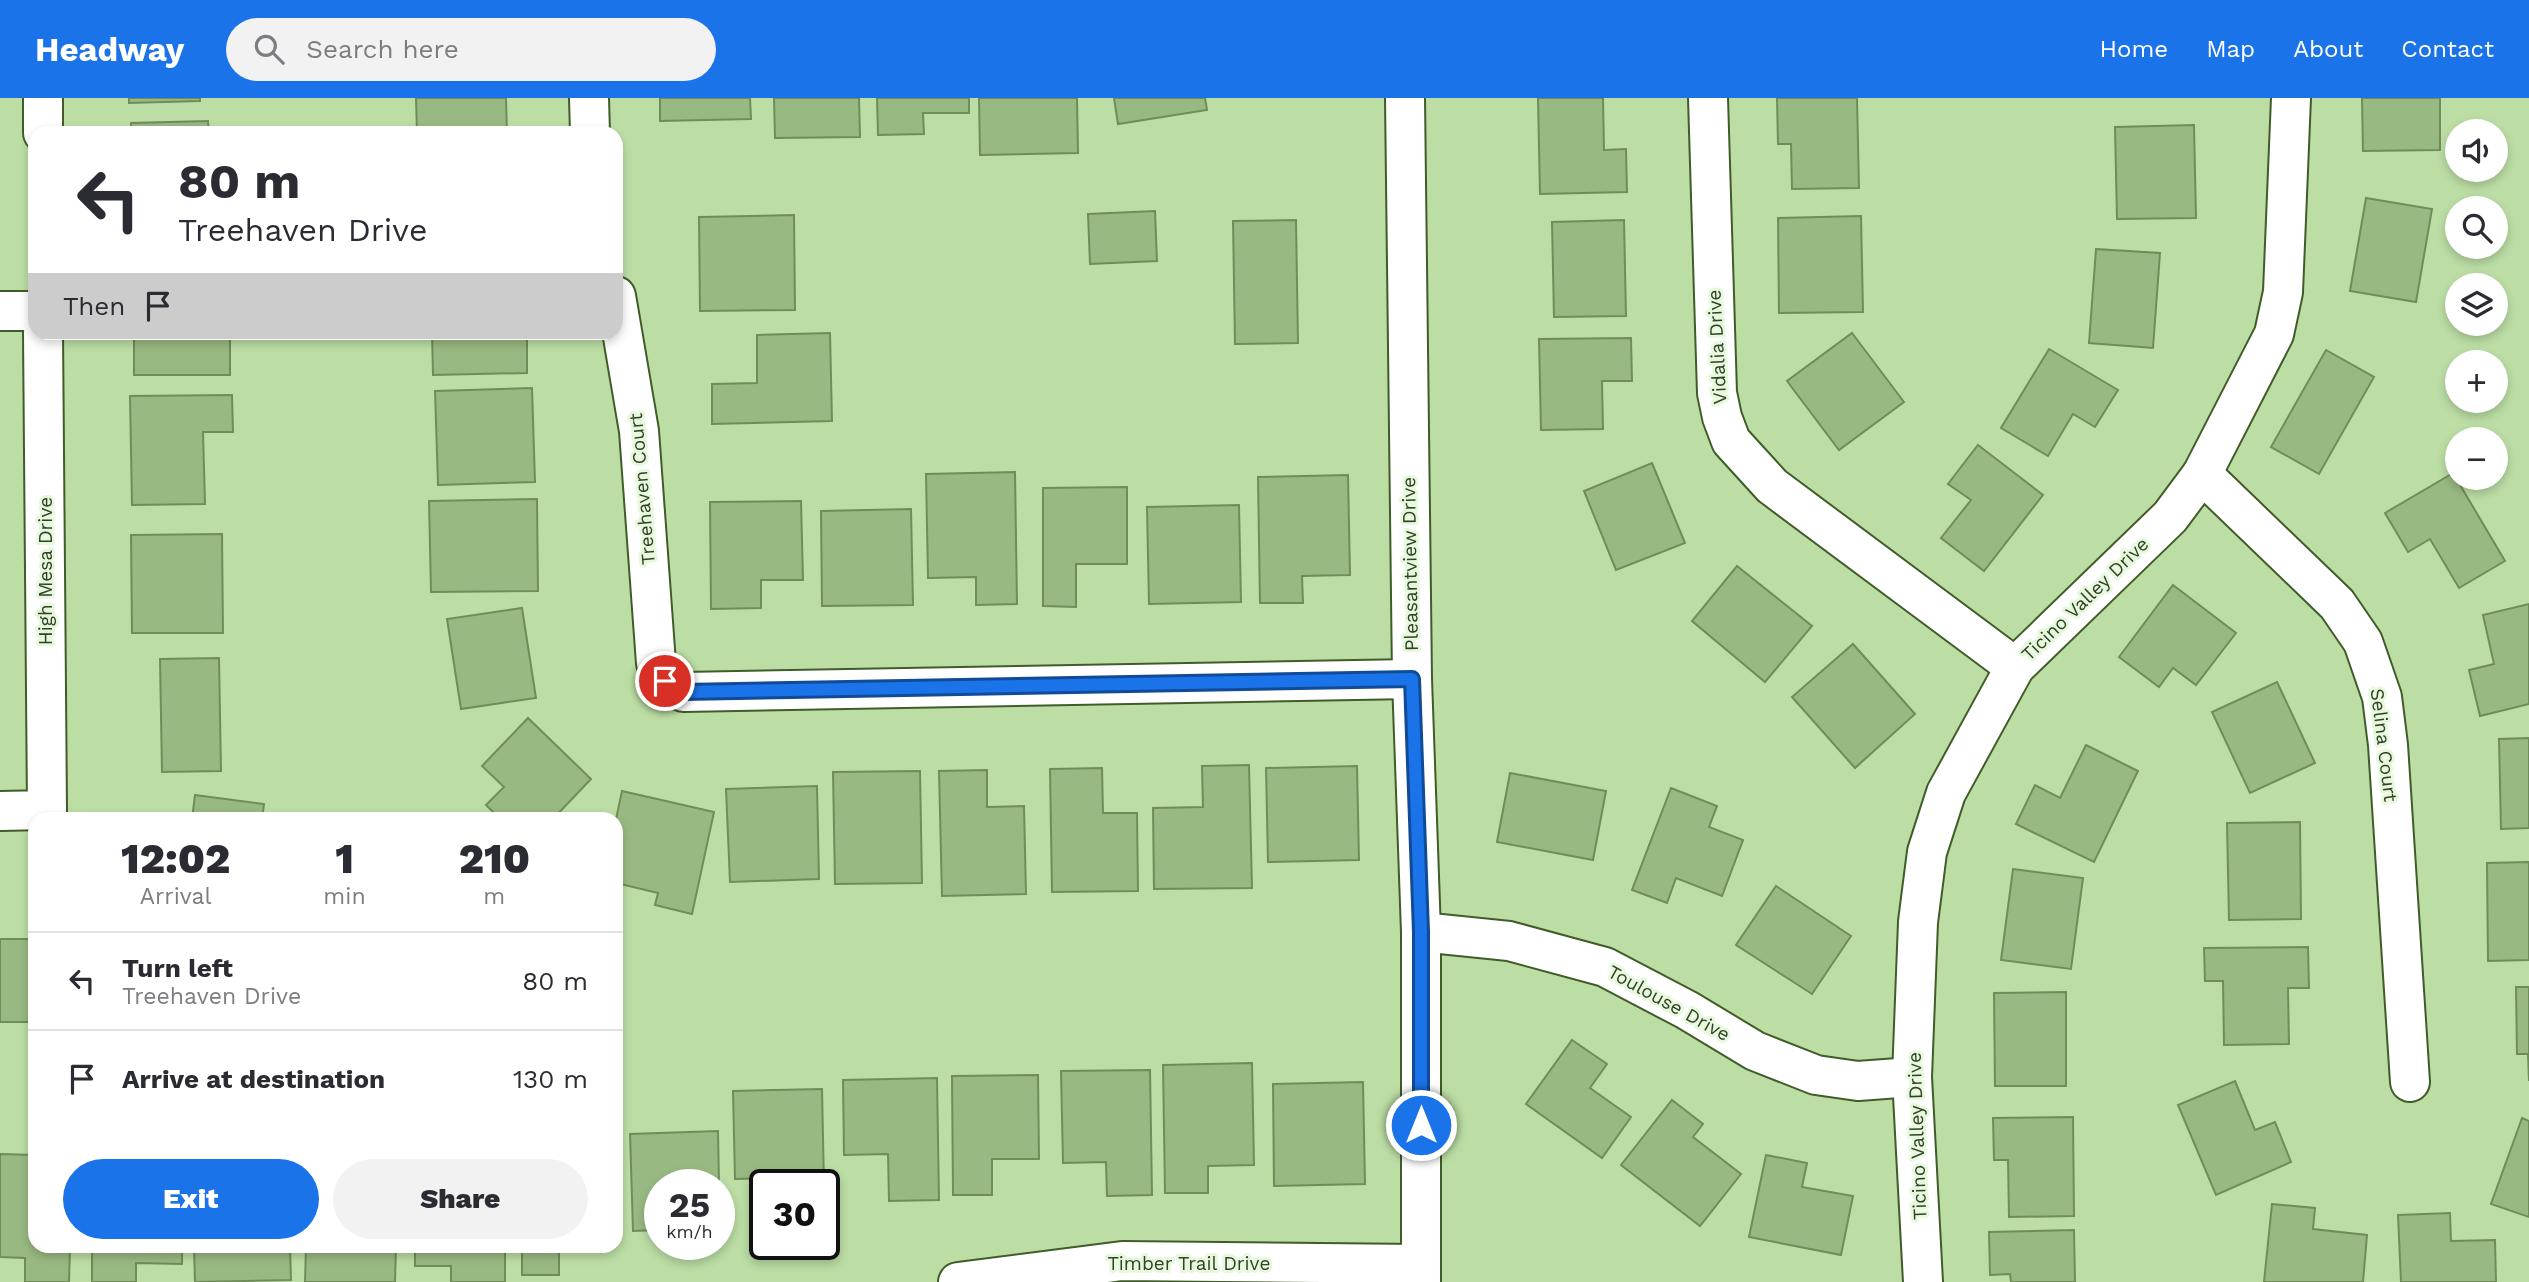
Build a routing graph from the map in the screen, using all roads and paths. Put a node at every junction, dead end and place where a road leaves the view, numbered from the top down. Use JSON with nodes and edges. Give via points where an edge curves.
{"nodes":[{"id":1,"x":43,"y":98,"type":"edge"},
{"id":2,"x":589,"y":98,"type":"edge"},
{"id":3,"x":1405,"y":98,"type":"edge"},
{"id":4,"x":1708,"y":98,"type":"edge"},
{"id":5,"x":2291,"y":98,"type":"edge"},
{"id":6,"x":43,"y":126,"type":"edge"},
{"id":7,"x":590,"y":126,"type":"edge"},
{"id":8,"x":0,"y":311,"type":"edge"},
{"id":9,"x":28,"y":311,"type":"edge"},
{"id":10,"x":623,"y":337,"type":"edge"},
{"id":11,"x":43,"y":340,"type":"edge"},
{"id":12,"x":2202,"y":474,"type":"junction"},
{"id":13,"x":2015,"y":667,"type":"junction"},
{"id":14,"x":1412,"y":679,"type":"junction"},
{"id":15,"x":0,"y":811,"type":"edge"},
{"id":16,"x":1421,"y":932,"type":"junction"},
{"id":17,"x":1912,"y":1077,"type":"junction"},
{"id":18,"x":2410,"y":1082,"type":"dead end"},
{"id":19,"x":1122,"y":1271,"type":"edge"},
{"id":20,"x":1421,"y":1273,"type":"edge"},
{"id":21,"x":958,"y":1282,"type":"edge"},
{"id":22,"x":1923,"y":1282,"type":"edge"}],
"edges":[{"from":1,"to":6,"type":"street"},
{"from":2,"to":7,"type":"street"},
{"from":3,"to":14,"type":"street","name":"Pleasantview Drive"},
{"from":4,"to":13,"type":"street","name":"Vidalia Drive","via":[[1717,393],[1731,441],[1772,486]]},
{"from":5,"to":12,"type":"street","name":"Ticino Valley Drive","via":[[2283,292],[2274,334]]},
{"from":8,"to":9,"type":"street"},
{"from":10,"to":14,"type":"street","name":"Treehaven Court","via":[[639,431],[656,663],[665,681],[683,692]]},
{"from":11,"to":15,"type":"street","name":"High Mesa Drive","via":[[47,810]]},
{"from":12,"to":13,"type":"street","name":"Ticino Valley Drive","via":[[2170,517]]},
{"from":12,"to":18,"type":"street","name":"Selina Court","via":[[2337,604],[2362,642],[2382,697]]},
{"from":13,"to":17,"type":"street","name":"Ticino Valley Drive","via":[[1946,793],[1927,852],[1918,922]]},
{"from":14,"to":16,"type":"street","name":"Pleasantview Drive"},
{"from":16,"to":17,"type":"street","name":"Toulouse Drive","via":[[1509,941],[1605,967],[1755,1051],[1816,1075],[1858,1081]]},
{"from":16,"to":20,"type":"street","name":"Pleasantview Drive"},
{"from":17,"to":22,"type":"street","name":"Ticino Valley Drive"},
{"from":19,"to":20,"type":"street","name":"Timber Trail Drive"},
{"from":19,"to":21,"type":"street","name":"Timber Trail Drive"}]}
